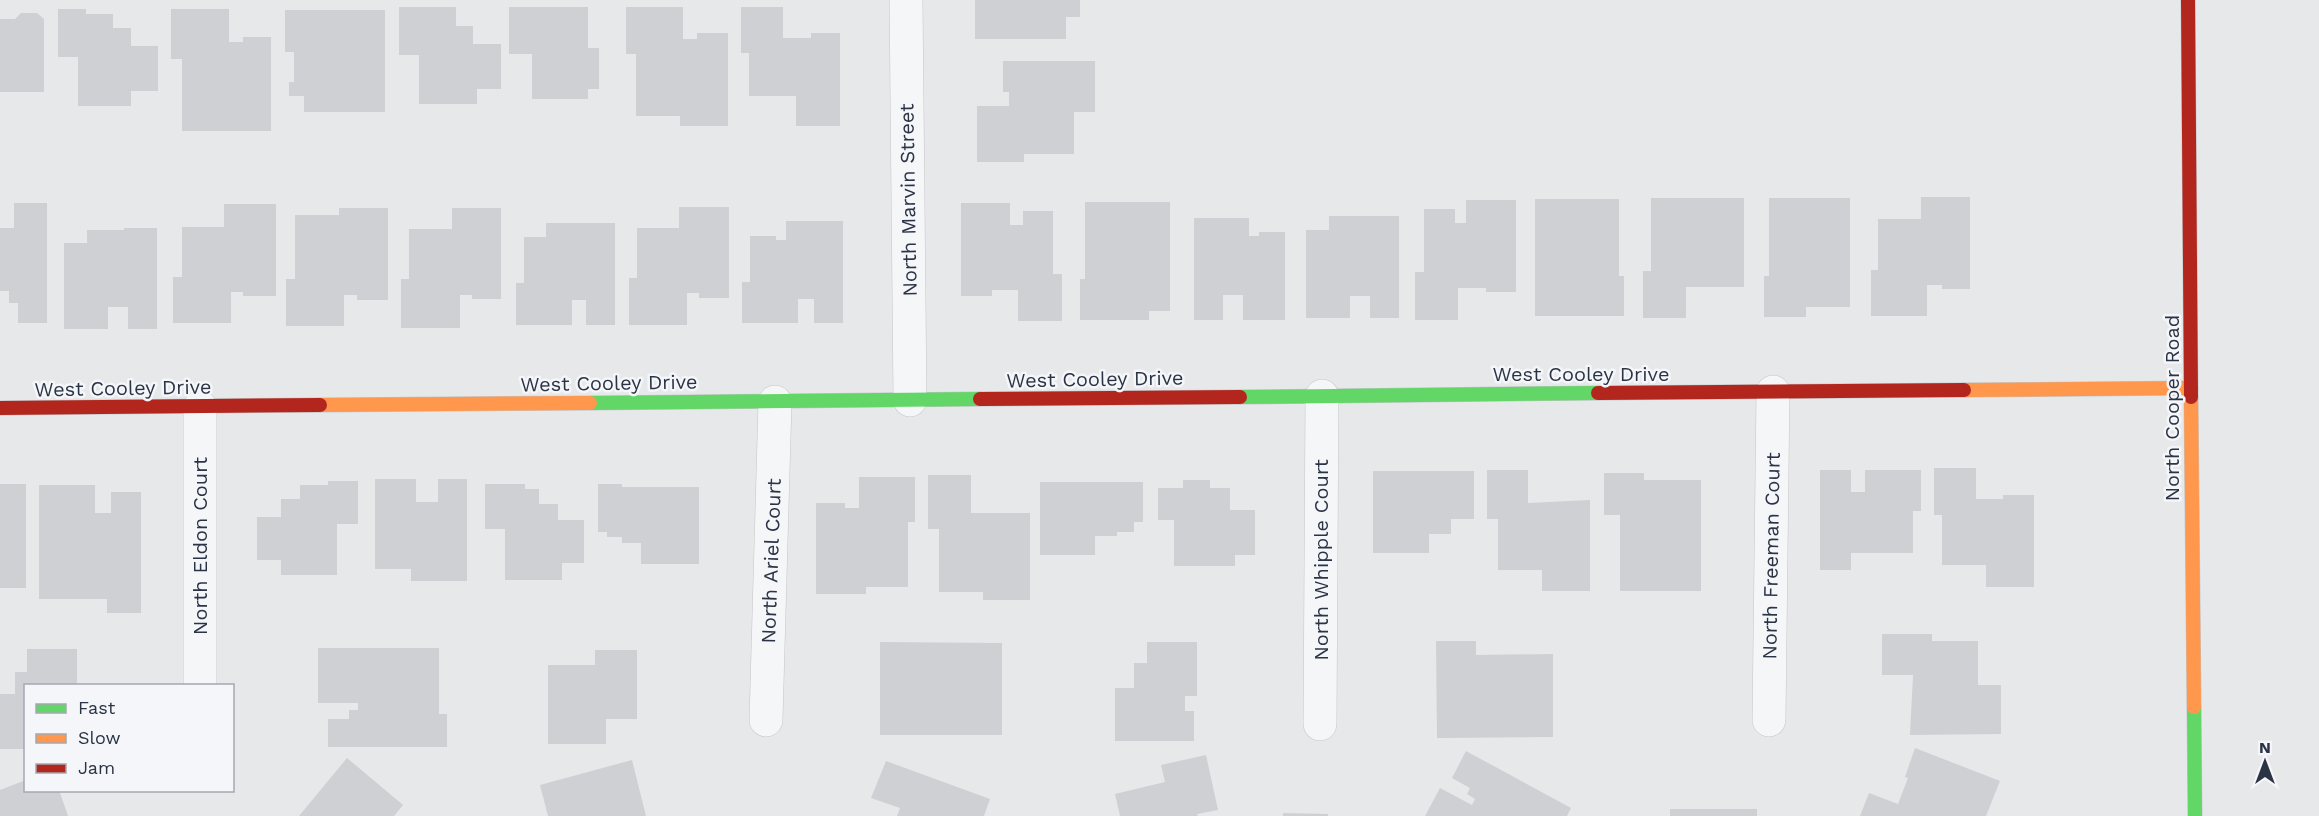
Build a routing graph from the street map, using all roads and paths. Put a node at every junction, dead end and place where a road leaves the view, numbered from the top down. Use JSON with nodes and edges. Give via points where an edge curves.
{"nodes":[{"id":1,"x":906,"y":0,"type":"edge"},
{"id":2,"x":2188,"y":0,"type":"edge"},
{"id":3,"x":2191,"y":388,"type":"junction"},
{"id":4,"x":1773,"y":392,"type":"junction"},
{"id":5,"x":1322,"y":396,"type":"junction"},
{"id":6,"x":910,"y":400,"type":"junction"},
{"id":7,"x":775,"y":402,"type":"junction"},
{"id":8,"x":200,"y":407,"type":"junction"},
{"id":9,"x":0,"y":408,"type":"edge"},
{"id":10,"x":200,"y":684,"type":"edge"},
{"id":11,"x":766,"y":720,"type":"dead end"},
{"id":12,"x":1769,"y":720,"type":"dead end"},
{"id":13,"x":1320,"y":724,"type":"dead end"},
{"id":14,"x":2194,"y":816,"type":"edge"}],
"edges":[{"from":1,"to":6,"type":"street","name":"North Marvin Street"},
{"from":2,"to":3,"type":"street","name":"North Cooper Road"},
{"from":3,"to":4,"type":"street","name":"West Cooley Drive"},
{"from":3,"to":14,"type":"street","name":"North Cooper Road"},
{"from":4,"to":5,"type":"street","name":"West Cooley Drive"},
{"from":4,"to":12,"type":"street","name":"North Freeman Court"},
{"from":5,"to":6,"type":"street","name":"West Cooley Drive"},
{"from":5,"to":13,"type":"street","name":"North Whipple Court"},
{"from":6,"to":7,"type":"street","name":"West Cooley Drive"},
{"from":7,"to":8,"type":"street","name":"West Cooley Drive"},
{"from":7,"to":11,"type":"street","name":"North Ariel Court"},
{"from":8,"to":9,"type":"street","name":"West Cooley Drive"},
{"from":8,"to":10,"type":"street","name":"North Eldon Court"}]}
